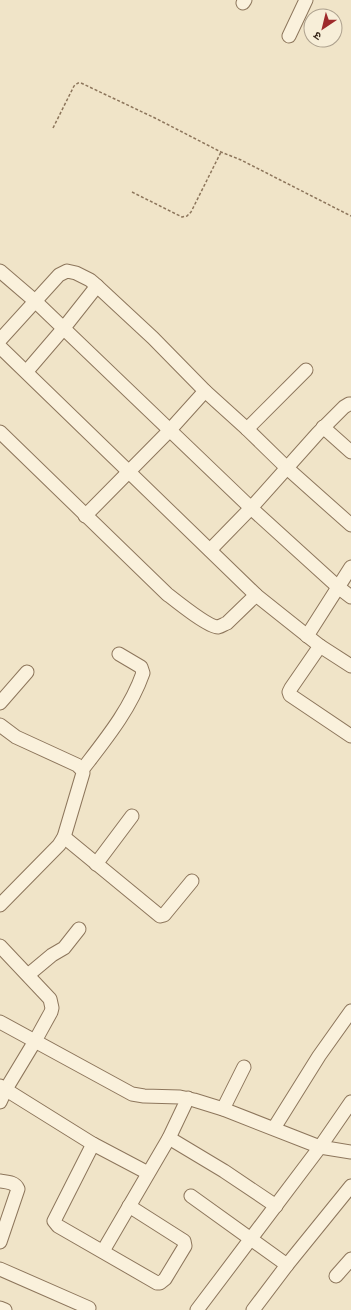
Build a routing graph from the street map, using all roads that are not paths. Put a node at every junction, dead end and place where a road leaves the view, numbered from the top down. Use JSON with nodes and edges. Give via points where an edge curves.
{"nodes":[{"id":1,"x":306,"y":0,"type":"edge"},
{"id":2,"x":290,"y":36,"type":"dead end"},
{"id":3,"x":0,"y":271,"type":"edge"},
{"id":4,"x":97,"y":286,"type":"junction"},
{"id":5,"x":34,"y":301,"type":"junction"},
{"id":6,"x":63,"y":329,"type":"junction"},
{"id":7,"x":0,"y":340,"type":"edge"},
{"id":8,"x":0,"y":347,"type":"edge"},
{"id":9,"x":306,"y":370,"type":"dead end"},
{"id":10,"x":27,"y":371,"type":"junction"},
{"id":11,"x":205,"y":391,"type":"junction"},
{"id":12,"x":351,"y":404,"type":"edge"},
{"id":13,"x":323,"y":427,"type":"junction"},
{"id":14,"x":247,"y":429,"type":"junction"},
{"id":15,"x":169,"y":430,"type":"junction"},
{"id":16,"x":0,"y":432,"type":"edge"},
{"id":17,"x":351,"y":452,"type":"edge"},
{"id":18,"x":287,"y":468,"type":"junction"},
{"id":19,"x":129,"y":472,"type":"junction"},
{"id":20,"x":251,"y":508,"type":"junction"},
{"id":21,"x":85,"y":516,"type":"junction"},
{"id":22,"x":351,"y":525,"type":"edge"},
{"id":23,"x":210,"y":550,"type":"junction"},
{"id":24,"x":351,"y":567,"type":"edge"},
{"id":25,"x":338,"y":587,"type":"junction"},
{"id":26,"x":256,"y":595,"type":"junction"},
{"id":27,"x":351,"y":596,"type":"edge"},
{"id":28,"x":307,"y":636,"type":"junction"},
{"id":29,"x":320,"y":646,"type":"junction"},
{"id":30,"x":119,"y":654,"type":"dead end"},
{"id":31,"x":351,"y":666,"type":"edge"},
{"id":32,"x":27,"y":672,"type":"dead end"},
{"id":33,"x":0,"y":703,"type":"edge"},
{"id":34,"x":0,"y":725,"type":"edge"},
{"id":35,"x":351,"y":736,"type":"edge"},
{"id":36,"x":82,"y":770,"type":"junction"},
{"id":37,"x":132,"y":816,"type":"dead end"},
{"id":38,"x":64,"y":837,"type":"junction"},
{"id":39,"x":96,"y":864,"type":"junction"},
{"id":40,"x":192,"y":881,"type":"dead end"},
{"id":41,"x":0,"y":905,"type":"edge"},
{"id":42,"x":79,"y":929,"type":"dead end"},
{"id":43,"x":0,"y":946,"type":"edge"},
{"id":44,"x":28,"y":975,"type":"junction"},
{"id":45,"x":351,"y":1011,"type":"edge"},
{"id":46,"x":0,"y":1022,"type":"edge"},
{"id":47,"x":36,"y":1041,"type":"junction"},
{"id":48,"x":244,"y":1067,"type":"dead end"},
{"id":49,"x":3,"y":1088,"type":"edge"},
{"id":50,"x":188,"y":1098,"type":"junction"},
{"id":51,"x":0,"y":1102,"type":"edge"},
{"id":52,"x":351,"y":1102,"type":"edge"},
{"id":53,"x":223,"y":1109,"type":"junction"},
{"id":54,"x":274,"y":1128,"type":"junction"},
{"id":55,"x":169,"y":1138,"type":"junction"},
{"id":56,"x":93,"y":1144,"type":"junction"},
{"id":57,"x":320,"y":1147,"type":"junction"},
{"id":58,"x":351,"y":1152,"type":"edge"},
{"id":59,"x":148,"y":1174,"type":"junction"},
{"id":60,"x":0,"y":1181,"type":"edge"},
{"id":61,"x":351,"y":1186,"type":"edge"},
{"id":62,"x":191,"y":1196,"type":"dead end"},
{"id":63,"x":129,"y":1206,"type":"junction"},
{"id":64,"x":276,"y":1206,"type":"junction"},
{"id":65,"x":251,"y":1238,"type":"junction"},
{"id":66,"x":0,"y":1242,"type":"edge"},
{"id":67,"x":103,"y":1251,"type":"junction"},
{"id":68,"x":351,"y":1259,"type":"edge"},
{"id":69,"x":287,"y":1265,"type":"junction"},
{"id":70,"x":0,"y":1269,"type":"edge"},
{"id":71,"x":336,"y":1276,"type":"dead end"},
{"id":72,"x":0,"y":1308,"type":"edge"},
{"id":73,"x":89,"y":1308,"type":"dead end"},
{"id":74,"x":5,"y":1310,"type":"edge"},
{"id":75,"x":197,"y":1310,"type":"edge"},
{"id":76,"x":253,"y":1310,"type":"edge"}],
"edges":[{"from":1,"to":2,"type":"street"},
{"from":3,"to":5,"type":"street"},
{"from":4,"to":5,"type":"street","via":[[76,273],[67,271],[59,275]]},
{"from":4,"to":6,"type":"street"},
{"from":4,"to":11,"type":"street"},
{"from":5,"to":6,"type":"street"},
{"from":5,"to":7,"type":"street"},
{"from":6,"to":10,"type":"street"},
{"from":6,"to":15,"type":"street"},
{"from":8,"to":10,"type":"street"},
{"from":9,"to":14,"type":"street"},
{"from":10,"to":19,"type":"street"},
{"from":11,"to":14,"type":"street"},
{"from":11,"to":15,"type":"street"},
{"from":12,"to":13,"type":"street","via":[[344,407]]},
{"from":13,"to":17,"type":"street"},
{"from":13,"to":18,"type":"street"},
{"from":14,"to":18,"type":"street"},
{"from":15,"to":19,"type":"street"},
{"from":15,"to":20,"type":"street"},
{"from":16,"to":21,"type":"street"},
{"from":18,"to":20,"type":"street"},
{"from":18,"to":22,"type":"street"},
{"from":19,"to":21,"type":"street"},
{"from":19,"to":23,"type":"street"},
{"from":20,"to":23,"type":"street"},
{"from":20,"to":25,"type":"street"},
{"from":21,"to":26,"type":"street","via":[[172,598],[211,625],[218,627],[227,623]]},
{"from":23,"to":26,"type":"street"},
{"from":24,"to":25,"type":"street"},
{"from":25,"to":27,"type":"street"},
{"from":25,"to":28,"type":"street"},
{"from":26,"to":28,"type":"street"},
{"from":28,"to":29,"type":"street"},
{"from":29,"to":31,"type":"street"},
{"from":29,"to":35,"type":"street","via":[[291,688],[290,696]]},
{"from":30,"to":36,"type":"street","via":[[141,667],[143,673],[117,724]]},
{"from":32,"to":33,"type":"street"},
{"from":34,"to":36,"type":"street","via":[[16,737],[77,765]]},
{"from":36,"to":38,"type":"street","via":[[83,777]]},
{"from":37,"to":39,"type":"street"},
{"from":38,"to":39,"type":"street"},
{"from":38,"to":41,"type":"street"},
{"from":39,"to":40,"type":"street","via":[[160,916],[164,916]]},
{"from":42,"to":44,"type":"street","via":[[64,948]]},
{"from":43,"to":44,"type":"street"},
{"from":44,"to":47,"type":"street","via":[[52,1003],[51,1012]]},
{"from":45,"to":54,"type":"street"},
{"from":46,"to":47,"type":"street"},
{"from":47,"to":49,"type":"street"},
{"from":47,"to":50,"type":"street","via":[[132,1094]]},
{"from":48,"to":53,"type":"street"},
{"from":49,"to":51,"type":"street"},
{"from":49,"to":56,"type":"street"},
{"from":50,"to":53,"type":"street"},
{"from":50,"to":55,"type":"street"},
{"from":52,"to":57,"type":"street"},
{"from":53,"to":54,"type":"street"},
{"from":54,"to":57,"type":"street"},
{"from":55,"to":59,"type":"street"},
{"from":55,"to":64,"type":"street"},
{"from":56,"to":59,"type":"street"},
{"from":56,"to":67,"type":"street","via":[[54,1221],[58,1226]]},
{"from":57,"to":58,"type":"street"},
{"from":57,"to":64,"type":"street"},
{"from":59,"to":63,"type":"street"},
{"from":60,"to":66,"type":"street","via":[[18,1187]]},
{"from":61,"to":69,"type":"street"},
{"from":62,"to":65,"type":"street"},
{"from":63,"to":67,"type":"street"},
{"from":63,"to":67,"type":"street","via":[[183,1239],[185,1246],[160,1283]]},
{"from":64,"to":65,"type":"street"},
{"from":65,"to":69,"type":"street"},
{"from":65,"to":75,"type":"street"},
{"from":68,"to":71,"type":"street"},
{"from":69,"to":76,"type":"street"},
{"from":70,"to":73,"type":"street"},
{"from":72,"to":74,"type":"street"}]}
